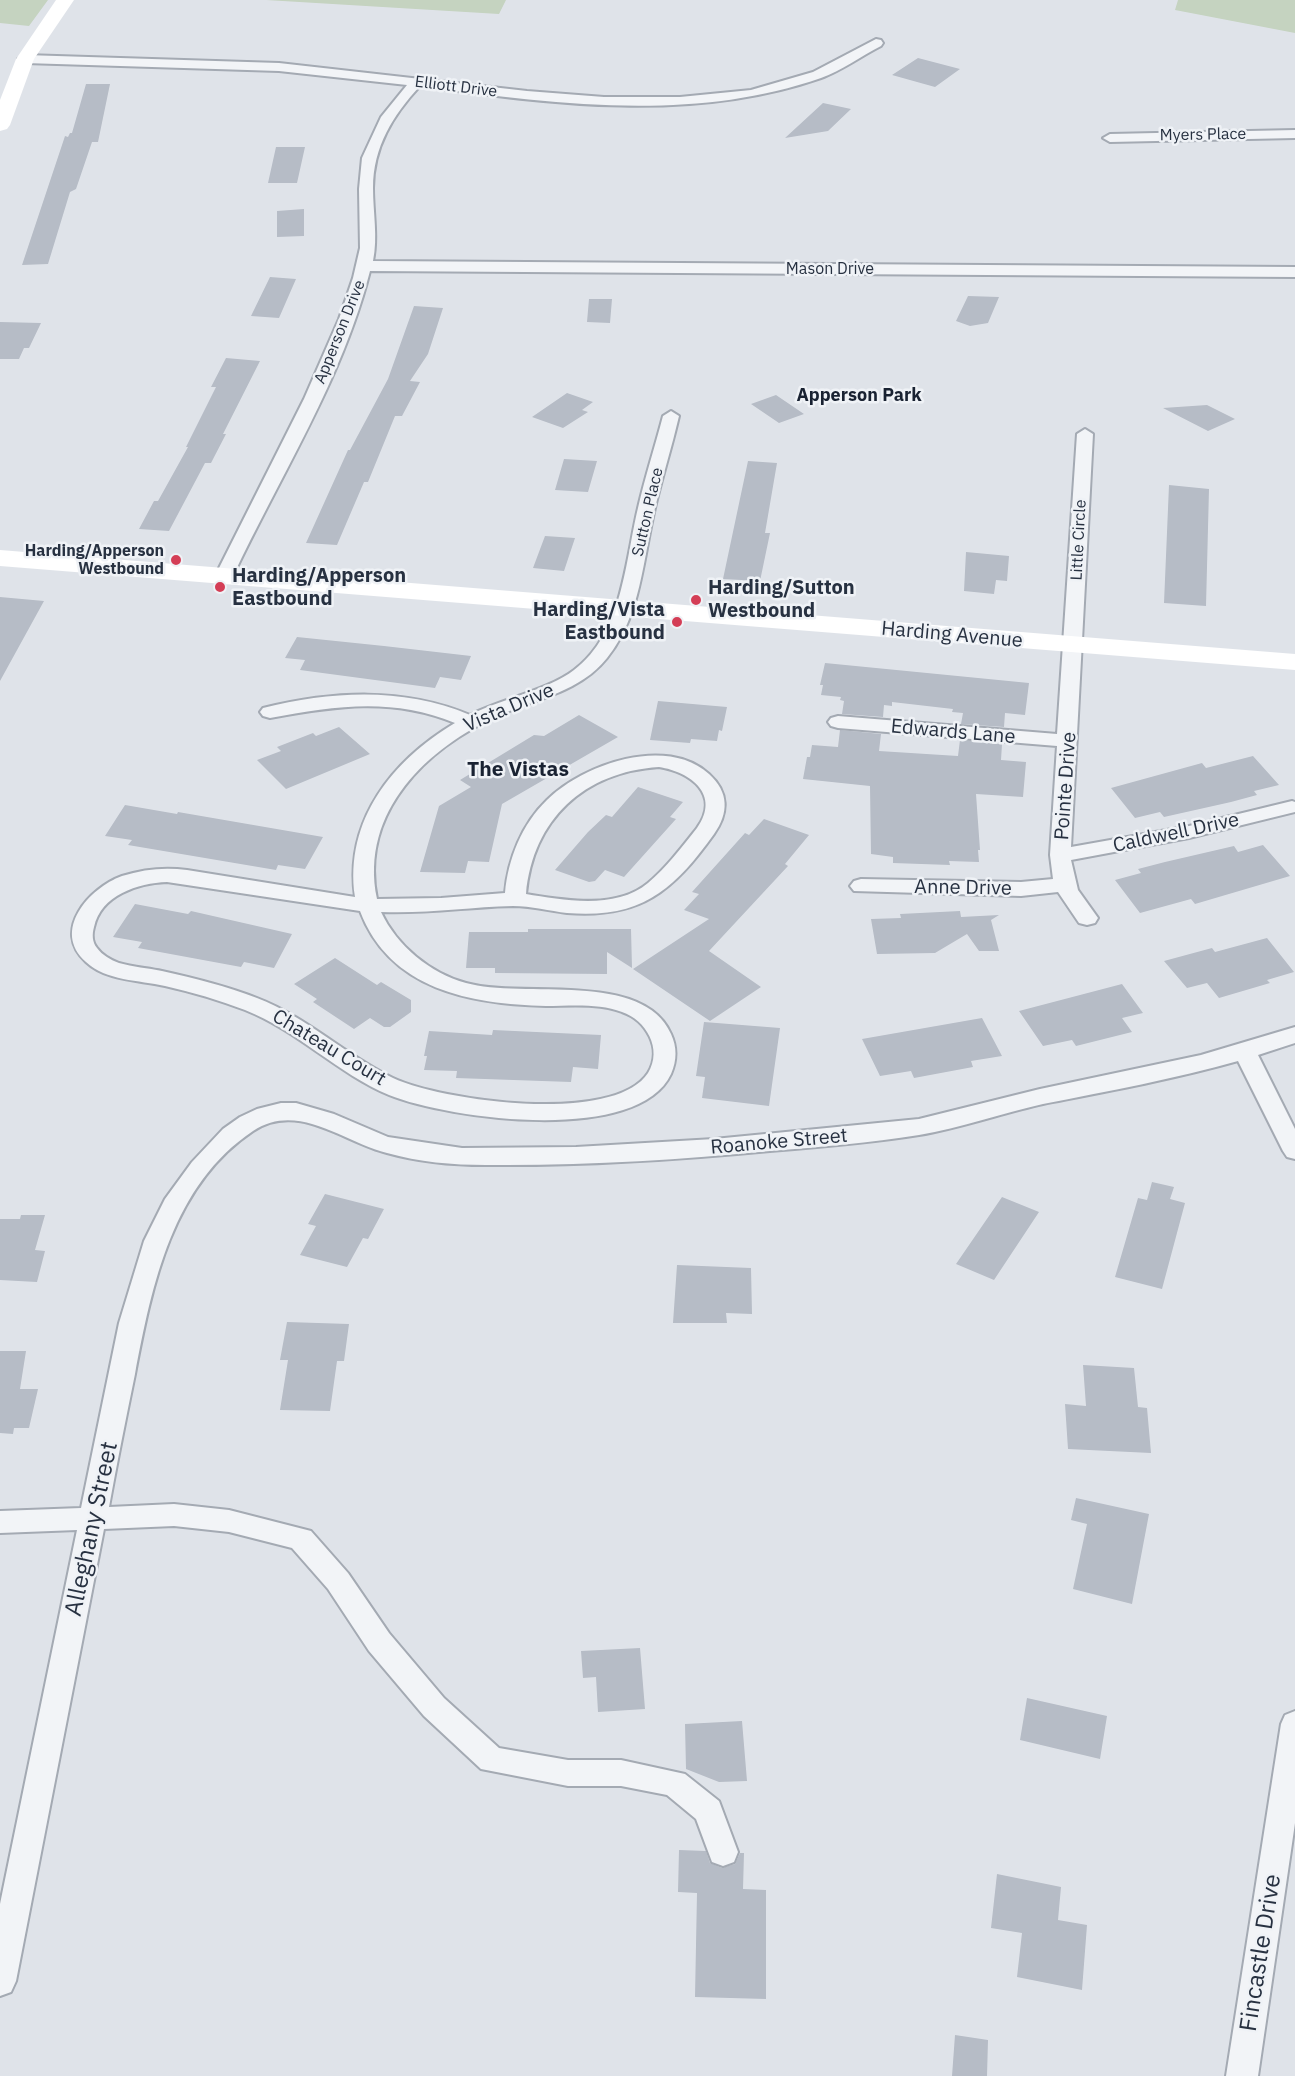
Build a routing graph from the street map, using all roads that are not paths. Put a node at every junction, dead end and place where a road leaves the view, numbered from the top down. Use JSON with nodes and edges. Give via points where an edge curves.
{"nodes":[{"id":1,"x":65,"y":0,"type":"edge"},
{"id":2,"x":876,"y":43,"type":"dead end"},
{"id":3,"x":25,"y":59,"type":"junction"},
{"id":4,"x":417,"y":81,"type":"junction"},
{"id":5,"x":0,"y":125,"type":"edge"},
{"id":6,"x":1295,"y":134,"type":"edge"},
{"id":7,"x":1110,"y":138,"type":"dead end"},
{"id":8,"x":364,"y":266,"type":"junction"},
{"id":9,"x":1295,"y":272,"type":"edge"},
{"id":10,"x":671,"y":416,"type":"dead end"},
{"id":11,"x":1085,"y":434,"type":"dead end"},
{"id":12,"x":0,"y":558,"type":"edge"},
{"id":13,"x":224,"y":576,"type":"junction"},
{"id":14,"x":624,"y":608,"type":"junction"},
{"id":15,"x":1074,"y":646,"type":"junction"},
{"id":16,"x":1295,"y":662,"type":"edge"},
{"id":17,"x":270,"y":712,"type":"dead end"},
{"id":18,"x":471,"y":722,"type":"junction"},
{"id":19,"x":838,"y":722,"type":"dead end"},
{"id":20,"x":1068,"y":741,"type":"junction"},
{"id":21,"x":1292,"y":807,"type":"dead end"},
{"id":22,"x":1060,"y":855,"type":"junction"},
{"id":23,"x":1065,"y":884,"type":"junction"},
{"id":24,"x":861,"y":886,"type":"dead end"},
{"id":25,"x":515,"y":898,"type":"junction"},
{"id":26,"x":368,"y":905,"type":"junction"},
{"id":27,"x":1087,"y":918,"type":"dead end"},
{"id":28,"x":1295,"y":1035,"type":"edge"},
{"id":29,"x":1245,"y":1051,"type":"junction"},
{"id":30,"x":261,"y":1116,"type":"joint"},
{"id":31,"x":1295,"y":1151,"type":"edge"},
{"id":32,"x":92,"y":1520,"type":"junction"},
{"id":33,"x":0,"y":1522,"type":"edge"},
{"id":34,"x":1295,"y":1724,"type":"edge"},
{"id":35,"x":723,"y":1852,"type":"dead end"},
{"id":36,"x":0,"y":1981,"type":"edge"},
{"id":37,"x":1242,"y":2076,"type":"edge"}],
"edges":[{"from":1,"to":3,"type":"main road"},
{"from":2,"to":4,"type":"street","name":"Elliott Drive","via":[[845,63],[797,81],[699,100],[592,101]]},
{"from":3,"to":4,"type":"street","name":"Elliott Drive","via":[[249,66]]},
{"from":3,"to":5,"type":"main road"},
{"from":4,"to":8,"type":"street","name":"Apperson Drive","via":[[394,108],[371,147],[366,190],[370,230]]},
{"from":6,"to":7,"type":"street","name":"Myers Place"},
{"from":8,"to":9,"type":"street","name":"Mason Drive"},
{"from":8,"to":13,"type":"street","name":"Apperson Drive","via":[[358,292],[331,359]]},
{"from":10,"to":14,"type":"street","name":"Sutton Place"},
{"from":11,"to":15,"type":"street","name":"Little Circle"},
{"from":12,"to":13,"type":"main road","name":"Harding Avenue"},
{"from":13,"to":14,"type":"main road","name":"Harding Avenue"},
{"from":14,"to":15,"type":"main road","name":"Harding Avenue"},
{"from":14,"to":18,"type":"street","name":"Vista Drive","via":[[590,668],[565,684]]},
{"from":15,"to":16,"type":"main road","name":"Harding Avenue"},
{"from":15,"to":20,"type":"street","name":"Pointe Drive"},
{"from":17,"to":18,"type":"street","via":[[317,703],[374,700],[422,705]]},
{"from":18,"to":26,"type":"street","name":"Vista Drive","via":[[420,757],[389,794],[370,836],[365,867]]},
{"from":19,"to":20,"type":"street","name":"Edwards Lane"},
{"from":20,"to":22,"type":"street","name":"Pointe Drive"},
{"from":21,"to":22,"type":"street","name":"Caldwell Drive","via":[[1112,848]]},
{"from":22,"to":23,"type":"street","name":"Pointe Drive"},
{"from":23,"to":24,"type":"street","name":"Anne Drive","via":[[1021,888]]},
{"from":23,"to":27,"type":"street","name":"Pointe Drive"},
{"from":25,"to":25,"type":"street","name":"Chateau Court","via":[[519,868],[531,836],[544,815],[578,786],[614,768],[650,761],[690,768],[709,785],[716,806],[711,824],[644,896],[619,904],[586,906]]},
{"from":25,"to":26,"type":"street","name":"Chateau Court"},
{"from":26,"to":26,"type":"street","name":"Chateau Court","via":[[179,876],[151,876],[106,893],[86,917],[82,937],[93,957],[108,966],[253,1004],[290,1022],[355,1067],[393,1087],[436,1102],[530,1111],[605,1107],[638,1096],[659,1074],[665,1041],[660,1028],[640,1010],[615,1001],[478,993],[442,983],[392,945]]},
{"from":28,"to":29,"type":"street","name":"Roanoke Street"},
{"from":29,"to":30,"type":"street","name":"Roanoke Street","via":[[1170,1072],[1035,1098],[922,1126],[684,1150],[447,1156],[381,1143],[310,1113],[279,1111]]},
{"from":29,"to":31,"type":"street"},
{"from":30,"to":32,"type":"street","name":"Alleghany Street","via":[[236,1131],[209,1159],[185,1189],[154,1244],[132,1323]]},
{"from":32,"to":33,"type":"street"},
{"from":32,"to":35,"type":"street","via":[[174,1515],[229,1521],[301,1539],[434,1707],[491,1760],[568,1773],[621,1773],[675,1783],[708,1811]]},
{"from":32,"to":36,"type":"street","name":"Alleghany Street"},
{"from":34,"to":37,"type":"street","name":"Fincastle Drive"}]}
